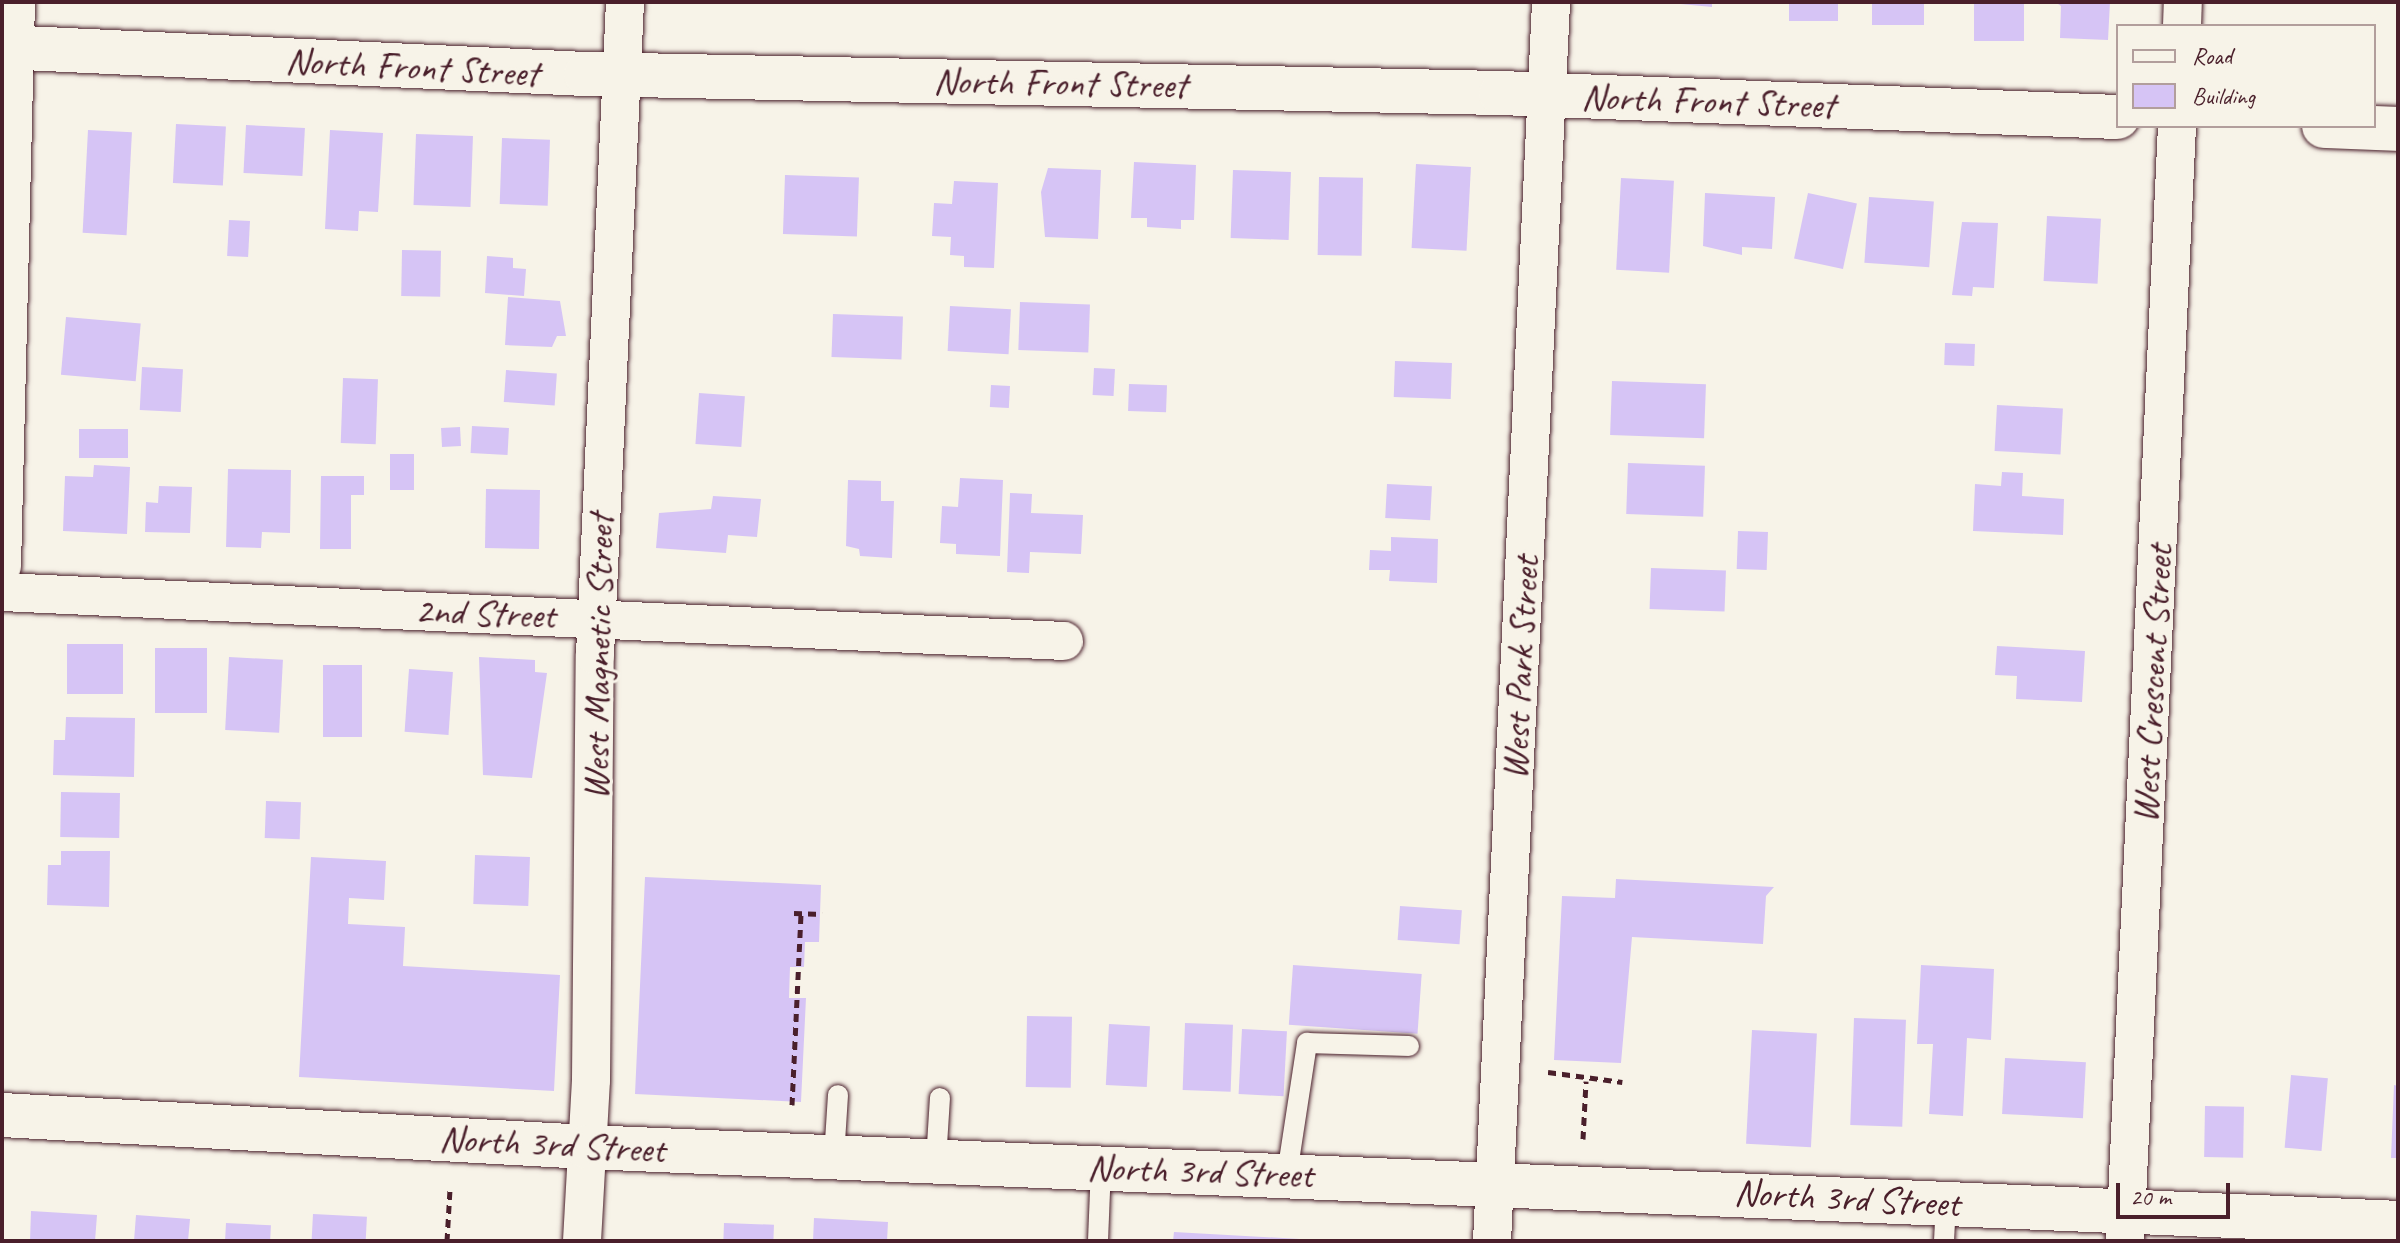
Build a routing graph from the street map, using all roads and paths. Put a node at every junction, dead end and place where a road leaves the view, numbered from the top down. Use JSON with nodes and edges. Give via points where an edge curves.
{"nodes":[{"id":1,"x":16,"y":2,"type":"edge"},
{"id":2,"x":625,"y":2,"type":"edge"},
{"id":3,"x":1551,"y":2,"type":"edge"},
{"id":4,"x":2183,"y":2,"type":"edge"},
{"id":5,"x":2182,"y":24,"type":"edge"},
{"id":6,"x":8,"y":47,"type":"edge"},
{"id":7,"x":620,"y":74,"type":"junction"},
{"id":8,"x":1547,"y":95,"type":"junction"},
{"id":9,"x":2116,"y":117,"type":"edge"},
{"id":10,"x":2177,"y":128,"type":"edge"},
{"id":11,"x":2373,"y":128,"type":"edge"},
{"id":12,"x":2398,"y":129,"type":"edge"},
{"id":13,"x":2,"y":566,"type":"edge"},
{"id":14,"x":2,"y":592,"type":"edge"},
{"id":15,"x":597,"y":618,"type":"junction"},
{"id":16,"x":1064,"y":641,"type":"dead end"},
{"id":17,"x":822,"y":914,"type":"dead end"},
{"id":18,"x":1409,"y":1046,"type":"dead end"},
{"id":19,"x":1548,"y":1072,"type":"dead end"},
{"id":20,"x":1586,"y":1081,"type":"junction"},
{"id":21,"x":1622,"y":1082,"type":"dead end"},
{"id":22,"x":838,"y":1095,"type":"dead end"},
{"id":23,"x":940,"y":1098,"type":"dead end"},
{"id":24,"x":792,"y":1105,"type":"dead end"},
{"id":25,"x":2,"y":1115,"type":"edge"},
{"id":26,"x":1583,"y":1139,"type":"dead end"},
{"id":27,"x":587,"y":1147,"type":"junction"},
{"id":28,"x":834,"y":1157,"type":"junction"},
{"id":29,"x":936,"y":1161,"type":"junction"},
{"id":30,"x":1101,"y":1167,"type":"junction"},
{"id":31,"x":1287,"y":1174,"type":"junction"},
{"id":32,"x":1495,"y":1182,"type":"junction"},
{"id":33,"x":450,"y":1189,"type":"dead end"},
{"id":34,"x":1945,"y":1222,"type":"edge"},
{"id":35,"x":2398,"y":1223,"type":"edge"},
{"id":36,"x":2126,"y":1226,"type":"edge"},
{"id":37,"x":2324,"y":1230,"type":"edge"},
{"id":38,"x":447,"y":1241,"type":"edge"},
{"id":39,"x":582,"y":1241,"type":"edge"},
{"id":40,"x":1098,"y":1241,"type":"edge"},
{"id":41,"x":1492,"y":1241,"type":"edge"}],
"edges":[{"from":1,"to":6,"type":"street"},
{"from":2,"to":7,"type":"street","name":"West Magnetic Street"},
{"from":3,"to":8,"type":"street","name":"West Park Street"},
{"from":4,"to":5,"type":"street"},
{"from":6,"to":7,"type":"street","name":"North Front Street"},
{"from":6,"to":13,"type":"street"},
{"from":7,"to":8,"type":"street","name":"North Front Street"},
{"from":7,"to":15,"type":"street","name":"West Magnetic Street"},
{"from":8,"to":9,"type":"street","name":"North Front Street"},
{"from":8,"to":32,"type":"street","name":"West Park Street"},
{"from":10,"to":36,"type":"street","name":"West Crescent Street"},
{"from":11,"to":12,"type":"street"},
{"from":14,"to":15,"type":"street","name":"2nd Street"},
{"from":15,"to":16,"type":"street","name":"2nd Street"},
{"from":15,"to":27,"type":"street","name":"West Magnetic Street"},
{"from":17,"to":24,"type":"path","via":[[797,913]]},
{"from":18,"to":31,"type":"lane","via":[[1307,1043]]},
{"from":19,"to":20,"type":"path"},
{"from":20,"to":21,"type":"path"},
{"from":20,"to":26,"type":"path"},
{"from":22,"to":28,"type":"lane"},
{"from":23,"to":29,"type":"lane"},
{"from":25,"to":27,"type":"street","name":"North 3rd Street"},
{"from":27,"to":28,"type":"street","name":"North 3rd Street"},
{"from":27,"to":39,"type":"street","name":"West Magnetic Street"},
{"from":28,"to":29,"type":"street","name":"North 3rd Street"},
{"from":29,"to":30,"type":"street","name":"North 3rd Street"},
{"from":30,"to":31,"type":"street","name":"North 3rd Street"},
{"from":30,"to":40,"type":"lane"},
{"from":31,"to":32,"type":"street","name":"North 3rd Street"},
{"from":32,"to":34,"type":"street","name":"North 3rd Street"},
{"from":32,"to":41,"type":"street","name":"West Park Street"},
{"from":33,"to":38,"type":"path"},
{"from":34,"to":36,"type":"street","name":"North 3rd Street"},
{"from":35,"to":37,"type":"street","name":"North 3rd Street"},
{"from":36,"to":37,"type":"street","name":"North 3rd Street"}]}
